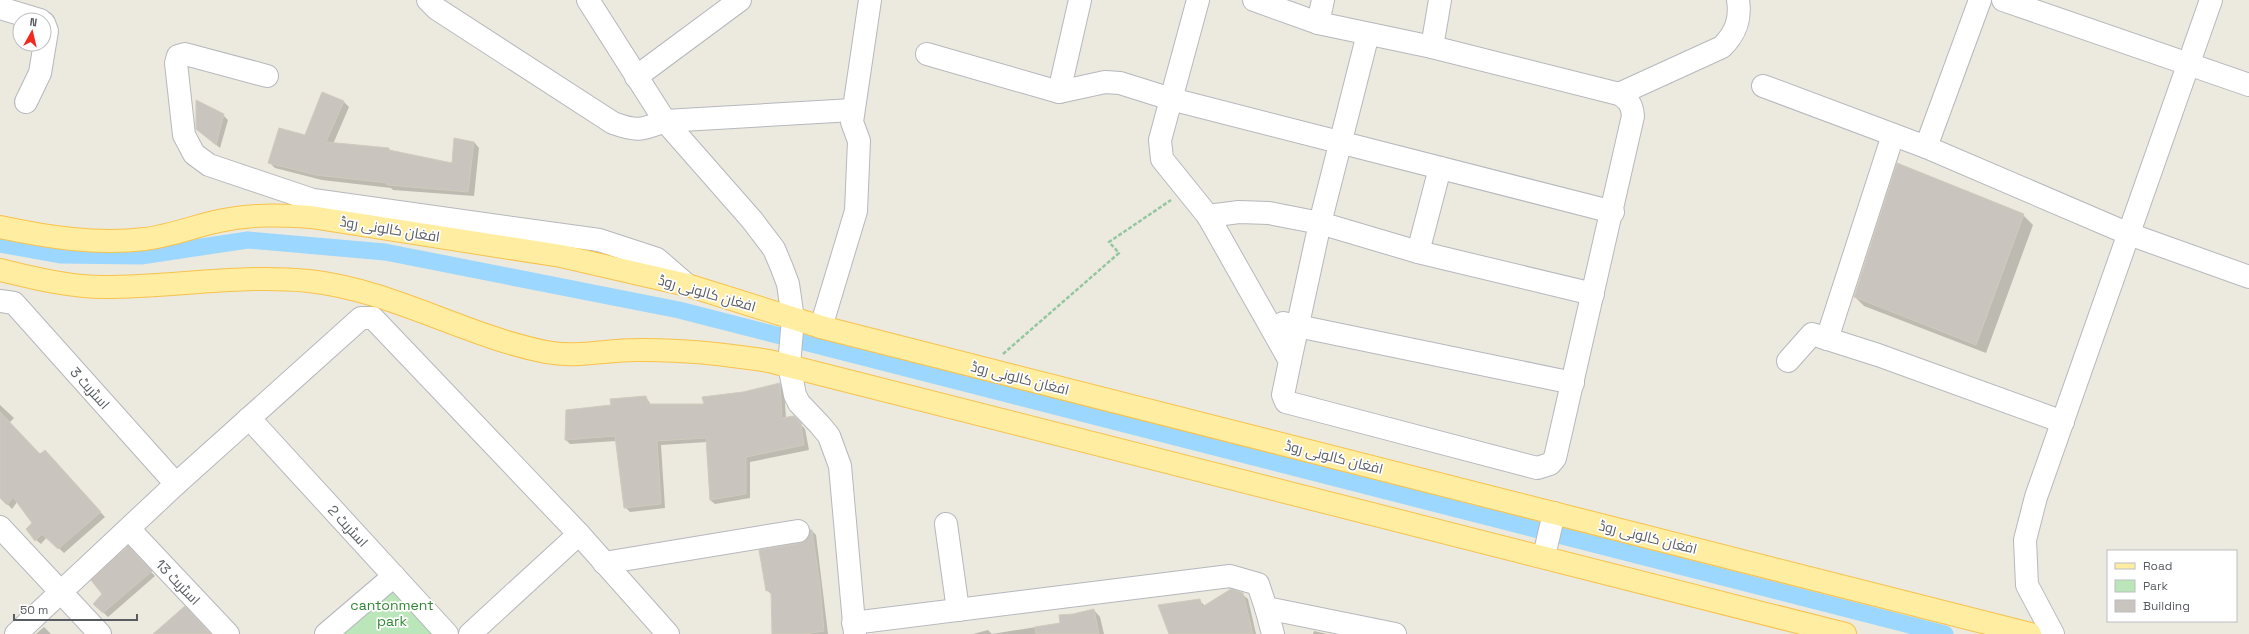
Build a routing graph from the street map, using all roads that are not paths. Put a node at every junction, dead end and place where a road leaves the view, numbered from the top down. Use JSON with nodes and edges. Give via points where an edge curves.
{"nodes":[{"id":1,"x":428,"y":0,"type":"edge"},
{"id":2,"x":588,"y":0,"type":"edge"},
{"id":3,"x":740,"y":0,"type":"edge"},
{"id":4,"x":870,"y":0,"type":"edge"},
{"id":5,"x":1080,"y":0,"type":"edge"},
{"id":6,"x":1198,"y":0,"type":"edge"},
{"id":7,"x":1254,"y":0,"type":"edge"},
{"id":8,"x":1323,"y":0,"type":"edge"},
{"id":9,"x":1440,"y":0,"type":"edge"},
{"id":10,"x":1738,"y":0,"type":"edge"},
{"id":11,"x":1980,"y":0,"type":"edge"},
{"id":12,"x":2002,"y":0,"type":"edge"},
{"id":13,"x":2211,"y":0,"type":"edge"},
{"id":14,"x":0,"y":8,"type":"edge"},
{"id":15,"x":13,"y":12,"type":"edge"},
{"id":16,"x":1318,"y":23,"type":"junction"},
{"id":17,"x":1368,"y":34,"type":"junction"},
{"id":18,"x":1432,"y":47,"type":"junction"},
{"id":19,"x":44,"y":52,"type":"edge"},
{"id":20,"x":927,"y":54,"type":"dead end"},
{"id":21,"x":2189,"y":63,"type":"junction"},
{"id":22,"x":267,"y":76,"type":"dead end"},
{"id":23,"x":636,"y":77,"type":"junction"},
{"id":24,"x":2249,"y":85,"type":"edge"},
{"id":25,"x":1763,"y":86,"type":"dead end"},
{"id":26,"x":1059,"y":92,"type":"junction"},
{"id":27,"x":1619,"y":94,"type":"junction"},
{"id":28,"x":1171,"y":99,"type":"junction"},
{"id":29,"x":26,"y":102,"type":"dead end"},
{"id":30,"x":853,"y":110,"type":"junction"},
{"id":31,"x":665,"y":121,"type":"junction"},
{"id":32,"x":1892,"y":135,"type":"junction"},
{"id":33,"x":1341,"y":142,"type":"junction"},
{"id":34,"x":1926,"y":147,"type":"junction"},
{"id":35,"x":1440,"y":168,"type":"junction"},
{"id":36,"x":1613,"y":212,"type":"junction"},
{"id":37,"x":1208,"y":216,"type":"junction"},
{"id":38,"x":1320,"y":223,"type":"junction"},
{"id":39,"x":0,"y":227,"type":"edge"},
{"id":40,"x":2129,"y":234,"type":"junction"},
{"id":41,"x":1418,"y":252,"type":"junction"},
{"id":42,"x":0,"y":270,"type":"edge"},
{"id":43,"x":2249,"y":277,"type":"edge"},
{"id":44,"x":687,"y":285,"type":"junction"},
{"id":45,"x":1592,"y":294,"type":"junction"},
{"id":46,"x":0,"y":301,"type":"edge"},
{"id":47,"x":1266,"y":320,"type":"junction"},
{"id":48,"x":793,"y":324,"type":"junction"},
{"id":49,"x":1298,"y":325,"type":"junction"},
{"id":50,"x":821,"y":327,"type":"junction"},
{"id":51,"x":1827,"y":339,"type":"junction"},
{"id":52,"x":789,"y":358,"type":"junction"},
{"id":53,"x":1788,"y":360,"type":"dead end"},
{"id":54,"x":1290,"y":361,"type":"junction"},
{"id":55,"x":1573,"y":382,"type":"junction"},
{"id":56,"x":249,"y":418,"type":"junction"},
{"id":57,"x":2063,"y":422,"type":"junction"},
{"id":58,"x":176,"y":484,"type":"junction"},
{"id":59,"x":1554,"y":513,"type":"junction"},
{"id":60,"x":946,"y":524,"type":"dead end"},
{"id":61,"x":0,"y":526,"type":"edge"},
{"id":62,"x":128,"y":529,"type":"junction"},
{"id":63,"x":798,"y":531,"type":"dead end"},
{"id":64,"x":579,"y":534,"type":"junction"},
{"id":65,"x":0,"y":549,"type":"edge"},
{"id":66,"x":1544,"y":556,"type":"junction"},
{"id":67,"x":604,"y":562,"type":"junction"},
{"id":68,"x":394,"y":576,"type":"junction"},
{"id":69,"x":56,"y":598,"type":"junction"},
{"id":70,"x":1266,"y":608,"type":"junction"},
{"id":71,"x":958,"y":610,"type":"junction"},
{"id":72,"x":854,"y":629,"type":"edge"},
{"id":73,"x":16,"y":634,"type":"edge"},
{"id":74,"x":79,"y":634,"type":"edge"},
{"id":75,"x":100,"y":634,"type":"edge"},
{"id":76,"x":228,"y":634,"type":"edge"},
{"id":77,"x":326,"y":634,"type":"edge"},
{"id":78,"x":447,"y":634,"type":"edge"},
{"id":79,"x":470,"y":634,"type":"edge"},
{"id":80,"x":668,"y":634,"type":"edge"},
{"id":81,"x":1273,"y":634,"type":"edge"},
{"id":82,"x":1395,"y":634,"type":"edge"},
{"id":83,"x":1844,"y":634,"type":"edge"},
{"id":84,"x":2030,"y":634,"type":"edge"},
{"id":85,"x":2053,"y":634,"type":"edge"}],
"edges":[{"from":1,"to":31,"type":"street","via":[[437,9],[613,123],[641,130]]},
{"from":2,"to":23,"type":"street"},
{"from":3,"to":23,"type":"street"},
{"from":4,"to":30,"type":"street"},
{"from":5,"to":26,"type":"street"},
{"from":6,"to":28,"type":"street"},
{"from":7,"to":16,"type":"street"},
{"from":8,"to":16,"type":"street"},
{"from":9,"to":18,"type":"street"},
{"from":10,"to":27,"type":"street","via":[[1740,14],[1733,36],[1722,47]]},
{"from":11,"to":34,"type":"street"},
{"from":12,"to":21,"type":"street"},
{"from":13,"to":21,"type":"street"},
{"from":14,"to":15,"type":"street"},
{"from":16,"to":17,"type":"street"},
{"from":17,"to":18,"type":"street"},
{"from":17,"to":33,"type":"street"},
{"from":18,"to":27,"type":"street"},
{"from":19,"to":29,"type":"street","via":[[40,73]]},
{"from":20,"to":26,"type":"street"},
{"from":21,"to":24,"type":"street"},
{"from":21,"to":40,"type":"street"},
{"from":22,"to":44,"type":"street","via":[[185,54],[178,56],[176,63],[184,135],[194,154],[209,164],[313,200],[599,240],[657,259]]},
{"from":23,"to":31,"type":"street"},
{"from":25,"to":32,"type":"street"},
{"from":26,"to":28,"type":"street","via":[[1105,82],[1120,83]]},
{"from":27,"to":36,"type":"street","via":[[1632,106],[1633,116]]},
{"from":28,"to":33,"type":"street"},
{"from":28,"to":37,"type":"street","via":[[1160,140],[1162,159]]},
{"from":30,"to":31,"type":"street"},
{"from":30,"to":50,"type":"street","via":[[852,122],[859,140],[856,211]]},
{"from":31,"to":48,"type":"street","via":[[752,220],[774,249],[788,284]]},
{"from":32,"to":34,"type":"street"},
{"from":32,"to":51,"type":"street"},
{"from":33,"to":35,"type":"street"},
{"from":33,"to":38,"type":"street"},
{"from":34,"to":40,"type":"street"},
{"from":35,"to":36,"type":"street"},
{"from":35,"to":41,"type":"street"},
{"from":36,"to":45,"type":"street"},
{"from":37,"to":38,"type":"street","via":[[1239,212],[1269,213]]},
{"from":37,"to":47,"type":"street"},
{"from":38,"to":41,"type":"street"},
{"from":38,"to":49,"type":"street"},
{"from":39,"to":44,"type":"main road","name":"افغان کالونی روڈ","via":[[36,234],[110,242],[146,239],[250,216],[310,217],[561,256]]},
{"from":40,"to":43,"type":"street"},
{"from":40,"to":57,"type":"street"},
{"from":41,"to":45,"type":"street"},
{"from":42,"to":52,"type":"main road","via":[[60,283],[103,287],[262,279],[311,282],[347,287],[472,330],[548,352],[585,354],[678,350],[742,357]]},
{"from":44,"to":48,"type":"main road","name":"افغان کالونی روڈ"},
{"from":45,"to":55,"type":"street"},
{"from":46,"to":58,"type":"street","name":"اسٹریٹ 3","via":[[14,303]]},
{"from":47,"to":49,"type":"street"},
{"from":47,"to":54,"type":"street"},
{"from":48,"to":50,"type":"main road","name":"افغان کالونی روڈ"},
{"from":48,"to":52,"type":"street"},
{"from":49,"to":54,"type":"street"},
{"from":49,"to":55,"type":"street"},
{"from":50,"to":59,"type":"main road","name":"افغان کالونی روڈ"},
{"from":51,"to":53,"type":"street","via":[[1812,334]]},
{"from":51,"to":57,"type":"street"},
{"from":52,"to":66,"type":"main road"},
{"from":52,"to":72,"type":"street","via":[[797,399],[829,436],[840,466]]},
{"from":54,"to":55,"type":"street","via":[[1283,396],[1286,402],[1537,468],[1550,464],[1555,458]]},
{"from":56,"to":58,"type":"street"},
{"from":56,"to":64,"type":"street","via":[[361,318],[373,318]]},
{"from":56,"to":68,"type":"street","name":"اسٹریٹ 2"},
{"from":57,"to":85,"type":"street","via":[[2024,540],[2027,584]]},
{"from":58,"to":62,"type":"street"},
{"from":59,"to":66,"type":"street"},
{"from":59,"to":84,"type":"main road","name":"افغان کالونی روڈ"},
{"from":60,"to":71,"type":"street"},
{"from":61,"to":69,"type":"street"},
{"from":62,"to":69,"type":"street"},
{"from":62,"to":76,"type":"street","name":"اسٹریٹ 13"},
{"from":63,"to":67,"type":"street"},
{"from":64,"to":67,"type":"street"},
{"from":64,"to":79,"type":"street"},
{"from":65,"to":69,"type":"street"},
{"from":66,"to":83,"type":"main road"},
{"from":67,"to":80,"type":"street"},
{"from":68,"to":77,"type":"street"},
{"from":68,"to":78,"type":"street","name":"اسٹریٹ 2"},
{"from":69,"to":73,"type":"street"},
{"from":69,"to":74,"type":"street"},
{"from":69,"to":75,"type":"street"},
{"from":70,"to":71,"type":"street","via":[[1258,584],[1230,576]]},
{"from":70,"to":81,"type":"street"},
{"from":70,"to":82,"type":"street"},
{"from":71,"to":72,"type":"street"}]}
